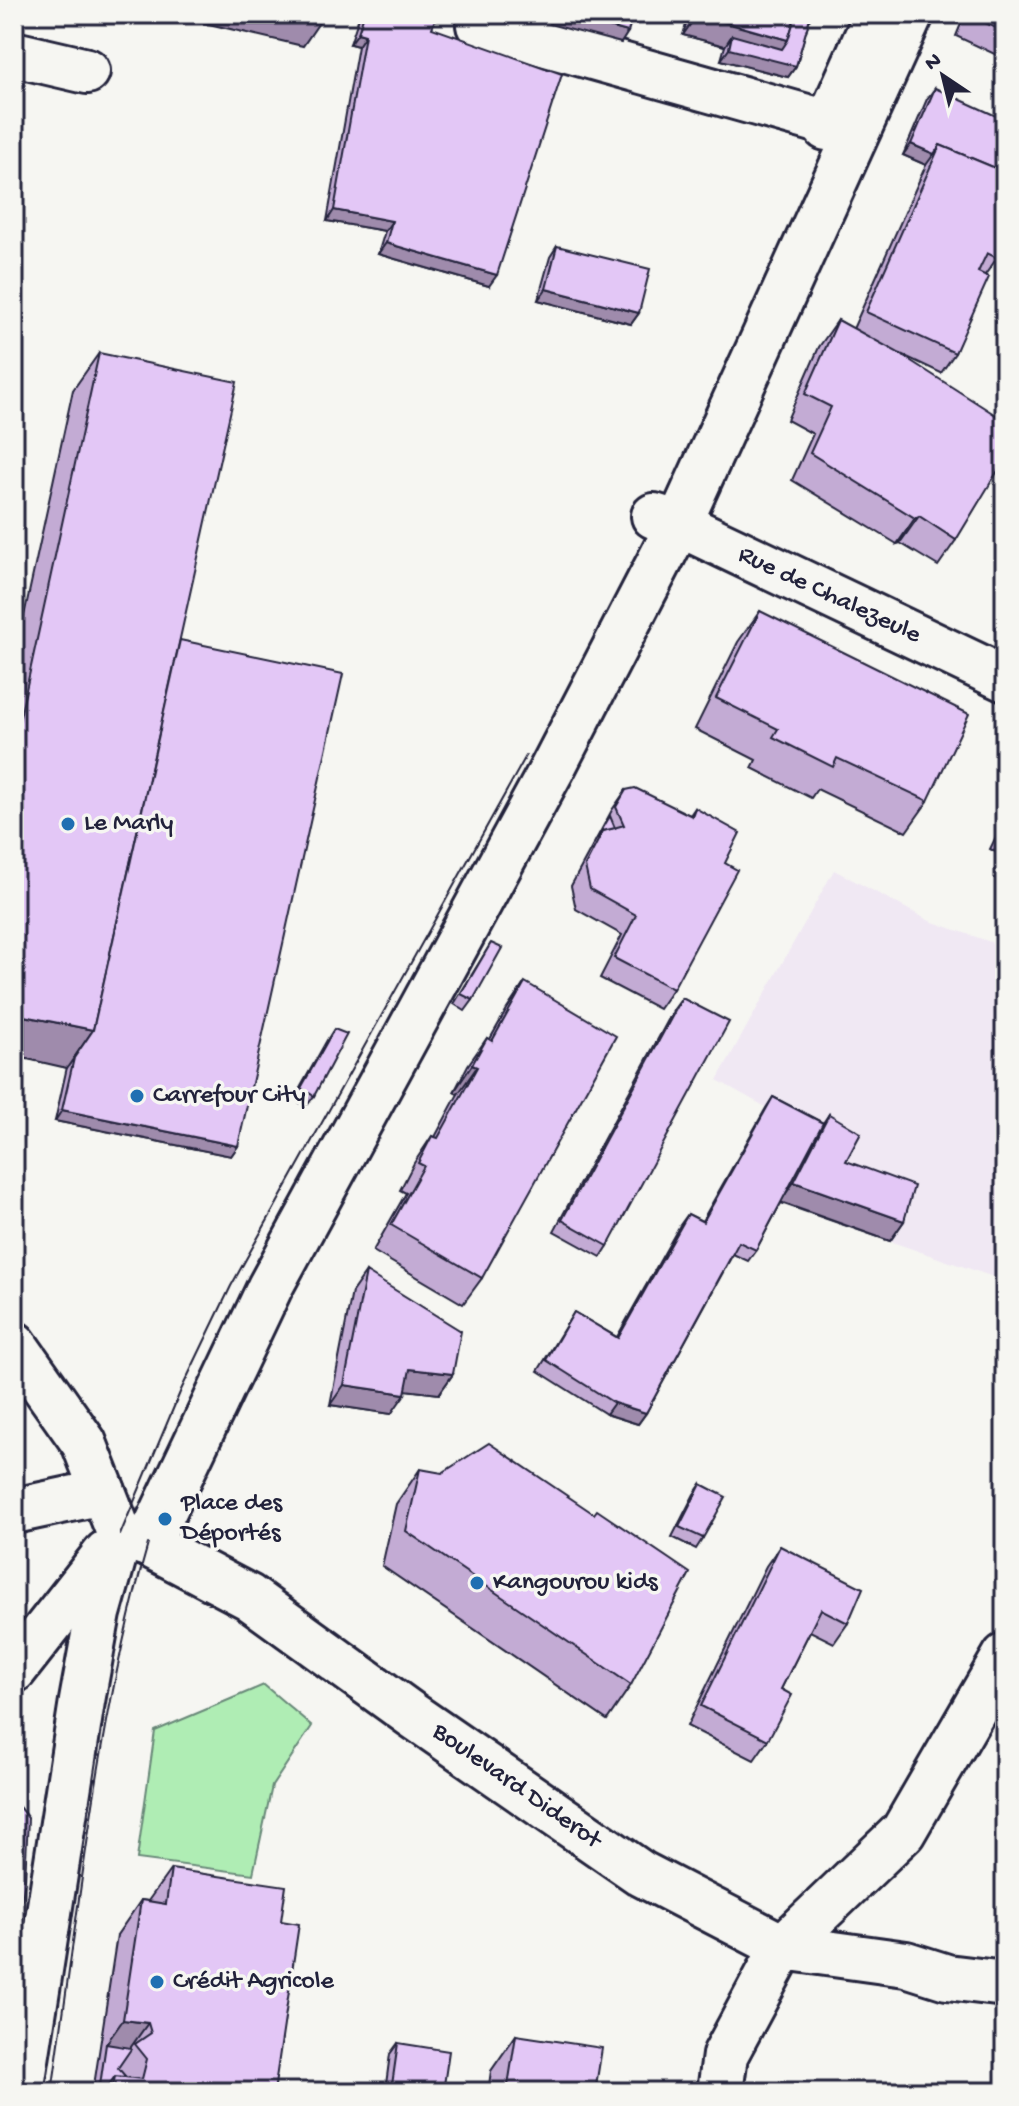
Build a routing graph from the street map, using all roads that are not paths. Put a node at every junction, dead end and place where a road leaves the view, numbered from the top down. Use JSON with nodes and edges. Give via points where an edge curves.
{"nodes":[{"id":1,"x":877,"y":14,"type":"edge"},
{"id":2,"x":911,"y":14,"type":"edge"},
{"id":3,"x":479,"y":25,"type":"dead end"},
{"id":4,"x":14,"y":54,"type":"edge"},
{"id":5,"x":87,"y":71,"type":"dead end"},
{"id":6,"x":828,"y":123,"type":"junction"},
{"id":7,"x":666,"y":520,"type":"junction"},
{"id":8,"x":1005,"y":679,"type":"edge"},
{"id":9,"x":14,"y":1344,"type":"edge"},
{"id":10,"x":103,"y":1492,"type":"junction"},
{"id":11,"x":14,"y":1511,"type":"edge"},
{"id":12,"x":134,"y":1540,"type":"junction"},
{"id":13,"x":1005,"y":1656,"type":"edge"},
{"id":14,"x":14,"y":1670,"type":"edge"},
{"id":15,"x":783,"y":1947,"type":"junction"},
{"id":16,"x":1005,"y":1984,"type":"edge"},
{"id":17,"x":21,"y":2092,"type":"edge"},
{"id":18,"x":720,"y":2092,"type":"edge"}],
"edges":[{"from":1,"to":6,"type":"street"},
{"from":2,"to":7,"type":"street"},
{"from":3,"to":6,"type":"street"},
{"from":4,"to":5,"type":"street"},
{"from":6,"to":7,"type":"street"},
{"from":7,"to":8,"type":"street","name":"Rue de Chalezeule"},
{"from":7,"to":12,"type":"street"},
{"from":9,"to":10,"type":"street","via":[[84,1443]]},
{"from":10,"to":11,"type":"street"},
{"from":10,"to":12,"type":"street"},
{"from":12,"to":14,"type":"street"},
{"from":12,"to":15,"type":"street","name":"Boulevard Diderot","via":[[249,1597],[642,1874]]},
{"from":12,"to":17,"type":"street","via":[[98,1613]]},
{"from":13,"to":15,"type":"street","via":[[903,1832]]},
{"from":15,"to":16,"type":"street","name":"Boulevard Diderot"},
{"from":15,"to":18,"type":"street","via":[[725,2055]]}]}
